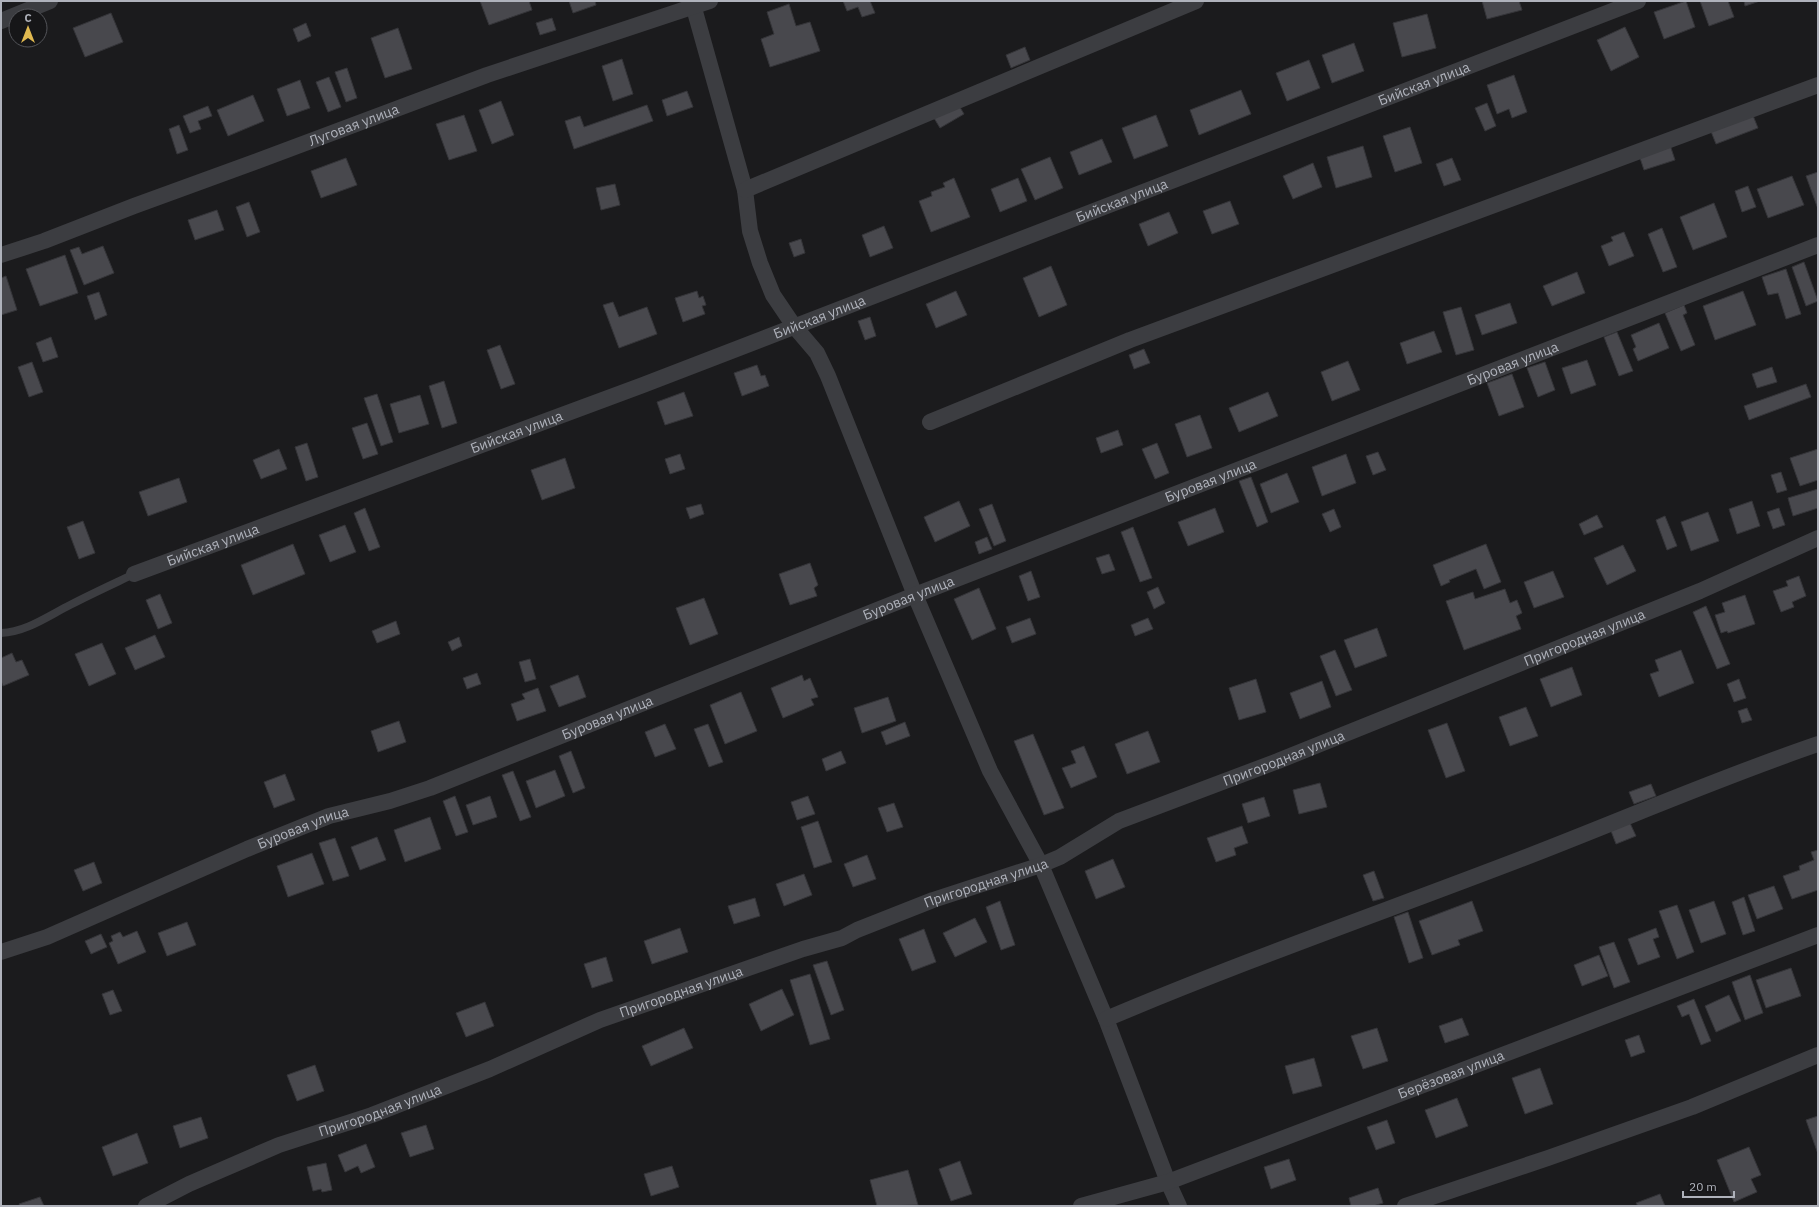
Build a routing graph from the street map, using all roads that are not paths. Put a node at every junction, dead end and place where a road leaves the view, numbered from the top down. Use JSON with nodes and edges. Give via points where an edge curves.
{"nodes":[{"id":1,"x":50,"y":1,"type":"edge"},
{"id":2,"x":710,"y":1,"type":"edge"},
{"id":3,"x":1196,"y":1,"type":"edge"},
{"id":4,"x":1638,"y":1,"type":"edge"},
{"id":5,"x":692,"y":4,"type":"edge"},
{"id":6,"x":1,"y":21,"type":"edge"},
{"id":7,"x":1818,"y":85,"type":"edge"},
{"id":8,"x":745,"y":190,"type":"junction"},
{"id":9,"x":1818,"y":246,"type":"edge"},
{"id":10,"x":1,"y":255,"type":"edge"},
{"id":11,"x":794,"y":326,"type":"junction"},
{"id":12,"x":930,"y":422,"type":"dead end"},
{"id":13,"x":1818,"y":538,"type":"edge"},
{"id":14,"x":134,"y":574,"type":"joint"},
{"id":15,"x":916,"y":595,"type":"junction"},
{"id":16,"x":1,"y":633,"type":"edge"},
{"id":17,"x":1818,"y":744,"type":"edge"},
{"id":18,"x":1042,"y":865,"type":"junction"},
{"id":19,"x":1818,"y":935,"type":"edge"},
{"id":20,"x":1,"y":952,"type":"edge"},
{"id":21,"x":1106,"y":1019,"type":"junction"},
{"id":22,"x":1818,"y":1055,"type":"edge"},
{"id":23,"x":1168,"y":1182,"type":"junction"},
{"id":24,"x":146,"y":1206,"type":"edge"},
{"id":25,"x":1081,"y":1206,"type":"edge"},
{"id":26,"x":1179,"y":1206,"type":"edge"},
{"id":27,"x":1406,"y":1206,"type":"edge"}],
"edges":[{"from":1,"to":6,"type":"street"},
{"from":2,"to":5,"type":"street","name":"Луговая улица"},
{"from":3,"to":8,"type":"street"},
{"from":4,"to":11,"type":"street","name":"Бийская улица"},
{"from":5,"to":8,"type":"street"},
{"from":5,"to":10,"type":"street","name":"Луговая улица","via":[[487,75]]},
{"from":7,"to":12,"type":"street","via":[[1130,340]]},
{"from":8,"to":11,"type":"street","via":[[750,231],[760,263],[773,295]]},
{"from":9,"to":15,"type":"street","name":"Буровая улица"},
{"from":11,"to":14,"type":"street","name":"Бийская улица","via":[[643,385]]},
{"from":11,"to":15,"type":"street","via":[[817,353],[828,376]]},
{"from":13,"to":18,"type":"street","name":"Пригородная улица","via":[[1700,591],[1278,761],[1119,821]]},
{"from":14,"to":16,"type":"lane","name":"Бийская улица","via":[[40,621],[12,632]]},
{"from":15,"to":18,"type":"street","via":[[990,771]]},
{"from":15,"to":20,"type":"street","name":"Буровая улица","via":[[430,788],[329,816],[46,937]]},
{"from":17,"to":21,"type":"street","via":[[1185,985]]},
{"from":18,"to":21,"type":"street"},
{"from":18,"to":24,"type":"street","name":"Пригородная улица","via":[[933,900],[842,938],[803,949],[600,1020],[490,1069],[372,1115],[279,1145],[189,1184]]},
{"from":19,"to":23,"type":"street","name":"Берёзовая улица"},
{"from":21,"to":23,"type":"street"},
{"from":22,"to":27,"type":"street","via":[[1692,1106]]},
{"from":23,"to":25,"type":"street","name":"Берёзовая улица"},
{"from":23,"to":26,"type":"street"}]}
